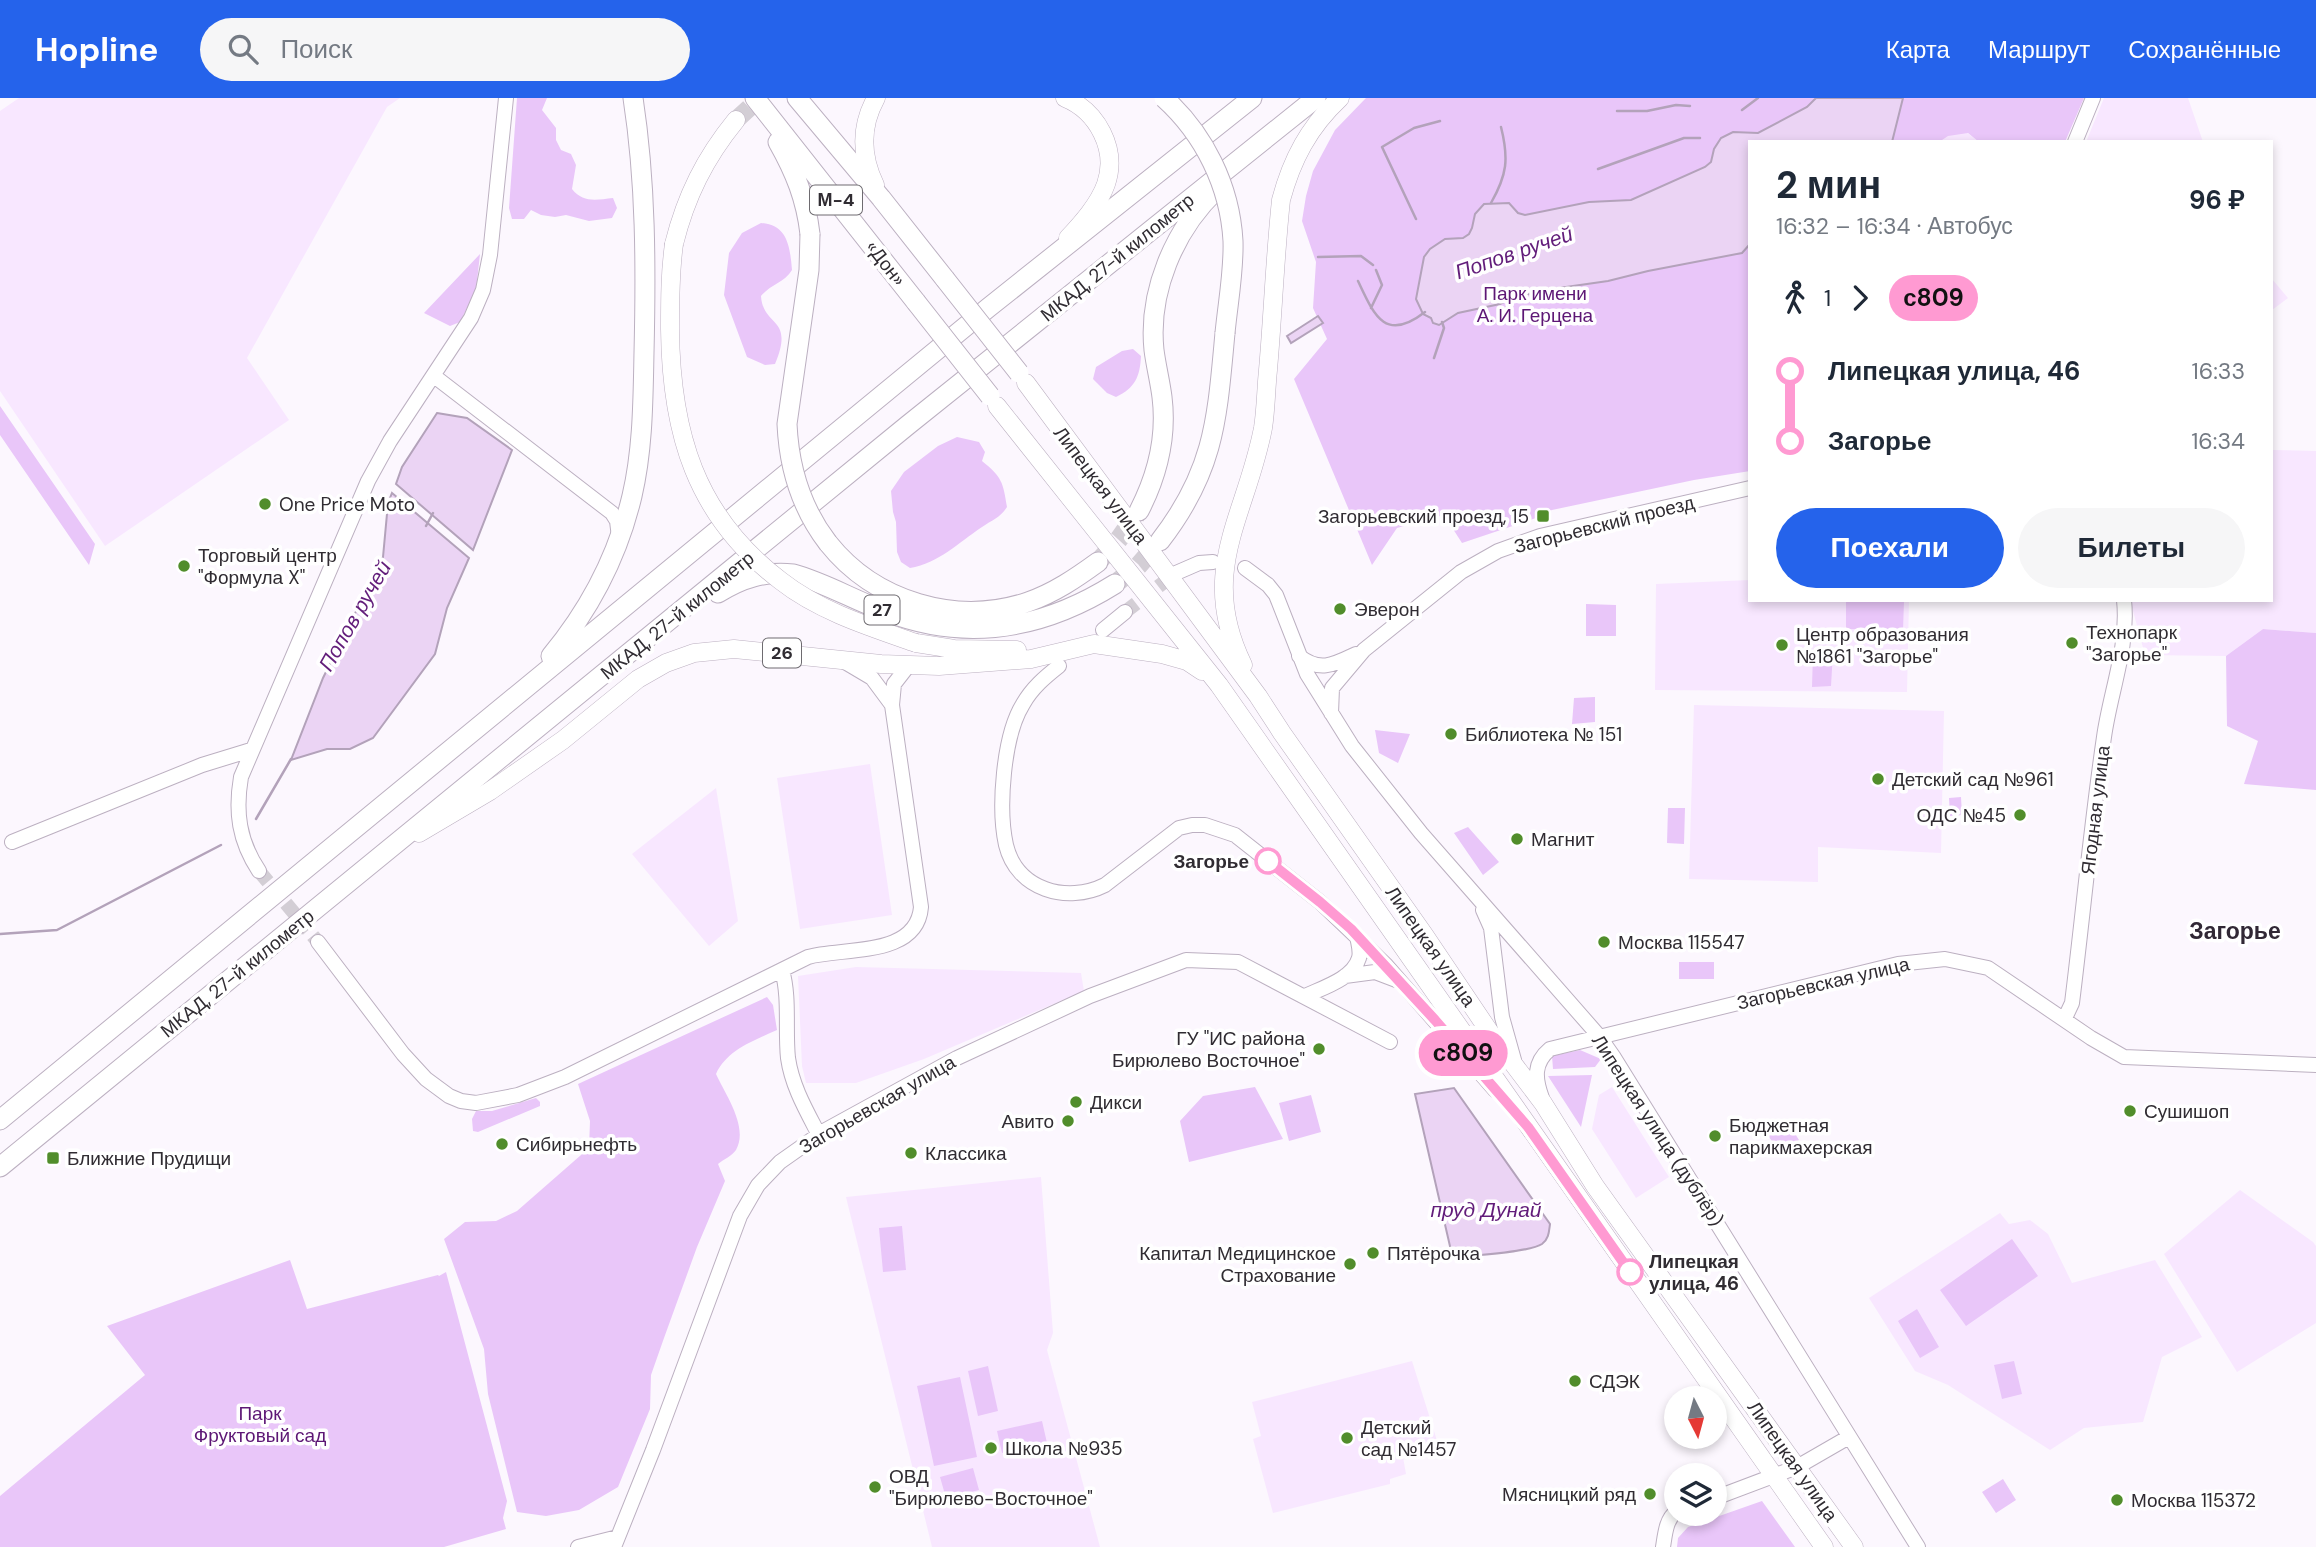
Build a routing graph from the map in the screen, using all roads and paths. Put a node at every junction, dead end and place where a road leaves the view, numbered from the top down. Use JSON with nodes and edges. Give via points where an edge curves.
{"nodes":[{"id":1,"x":506,"y":98,"type":"edge"},
{"id":2,"x":633,"y":98,"type":"edge"},
{"id":3,"x":755,"y":98,"type":"edge"},
{"id":4,"x":797,"y":98,"type":"edge"},
{"id":5,"x":876,"y":98,"type":"edge"},
{"id":6,"x":1065,"y":98,"type":"edge"},
{"id":7,"x":1164,"y":98,"type":"edge"},
{"id":8,"x":1340,"y":98,"type":"edge"},
{"id":9,"x":2093,"y":98,"type":"edge"},
{"id":10,"x":1309,"y":103,"type":"edge"},
{"id":11,"x":1244,"y":104,"type":"edge"},
{"id":12,"x":736,"y":120,"type":"tunnel mouth"},
{"id":13,"x":2076,"y":140,"type":"edge"},
{"id":14,"x":881,"y":198,"type":"junction"},
{"id":15,"x":1043,"y":264,"type":"junction"},
{"id":16,"x":434,"y":376,"type":"junction"},
{"id":17,"x":1022,"y":378,"type":"joint"},
{"id":18,"x":993,"y":401,"type":"joint"},
{"id":19,"x":1748,"y":488,"type":"edge"},
{"id":20,"x":1139,"y":511,"type":"tunnel mouth"},
{"id":21,"x":619,"y":538,"type":"junction"},
{"id":22,"x":1160,"y":541,"type":"tunnel mouth"},
{"id":23,"x":1098,"y":562,"type":"tunnel mouth"},
{"id":24,"x":1213,"y":562,"type":"dead end"},
{"id":25,"x":1245,"y":568,"type":"dead end"},
{"id":26,"x":1176,"y":573,"type":"tunnel mouth"},
{"id":27,"x":1115,"y":584,"type":"tunnel mouth"},
{"id":28,"x":2124,"y":602,"type":"edge"},
{"id":29,"x":1125,"y":612,"type":"tunnel mouth"},
{"id":30,"x":658,"y":630,"type":"junction"},
{"id":31,"x":1098,"y":637,"type":"junction"},
{"id":32,"x":1364,"y":650,"type":"junction"},
{"id":33,"x":1299,"y":656,"type":"junction"},
{"id":34,"x":843,"y":662,"type":"junction"},
{"id":35,"x":908,"y":666,"type":"junction"},
{"id":36,"x":1059,"y":666,"type":"dead end"},
{"id":37,"x":1219,"y":685,"type":"junction"},
{"id":38,"x":1258,"y":696,"type":"junction"},
{"id":39,"x":506,"y":704,"type":"junction"},
{"id":40,"x":892,"y":705,"type":"junction"},
{"id":41,"x":1331,"y":715,"type":"junction"},
{"id":42,"x":251,"y":750,"type":"junction"},
{"id":43,"x":12,"y":842,"type":"dead end"},
{"id":44,"x":391,"y":849,"type":"junction"},
{"id":45,"x":257,"y":867,"type":"tunnel mouth"},
{"id":46,"x":1464,"y":883,"type":"junction"},
{"id":47,"x":1357,"y":936,"type":"junction"},
{"id":48,"x":317,"y":942,"type":"tunnel mouth"},
{"id":49,"x":782,"y":970,"type":"junction"},
{"id":50,"x":1343,"y":977,"type":"junction"},
{"id":51,"x":1402,"y":984,"type":"junction"},
{"id":52,"x":1305,"y":996,"type":"junction"},
{"id":53,"x":2065,"y":1018,"type":"junction"},
{"id":54,"x":1599,"y":1036,"type":"junction"},
{"id":55,"x":1391,"y":1042,"type":"dead end"},
{"id":56,"x":2316,"y":1065,"type":"edge"},
{"id":57,"x":1516,"y":1067,"type":"junction"},
{"id":58,"x":1543,"y":1103,"type":"junction"},
{"id":59,"x":0,"y":1120,"type":"edge"},
{"id":60,"x":1528,"y":1127,"type":"junction"},
{"id":61,"x":818,"y":1135,"type":"junction"},
{"id":62,"x":0,"y":1167,"type":"edge"},
{"id":63,"x":1757,"y":1410,"type":"junction"},
{"id":64,"x":1738,"y":1423,"type":"junction"},
{"id":65,"x":1849,"y":1437,"type":"junction"},
{"id":66,"x":1797,"y":1467,"type":"junction"},
{"id":67,"x":1774,"y":1477,"type":"junction"},
{"id":68,"x":1727,"y":1493,"type":"edge"},
{"id":69,"x":1667,"y":1526,"type":"edge"},
{"id":70,"x":616,"y":1542,"type":"edge"},
{"id":71,"x":578,"y":1547,"type":"edge"},
{"id":72,"x":1662,"y":1547,"type":"edge"},
{"id":73,"x":1824,"y":1547,"type":"edge"},
{"id":74,"x":1854,"y":1547,"type":"edge"},
{"id":75,"x":1918,"y":1547,"type":"edge"}],
"edges":[{"from":1,"to":16,"type":"street","via":[[483,290]]},
{"from":2,"to":21,"type":"highway","via":[[643,178],[642,418],[632,495]]},
{"from":3,"to":18,"type":"highway","name":"«Дон»","number":"М-4","bridge":true},
{"from":3,"to":23,"type":"highway","bridge":true,"via":[[799,181],[806,207],[809,270],[787,431],[796,483],[828,543],[853,570],[886,591],[918,604],[956,610],[1029,601]]},
{"from":4,"to":14,"type":"highway","name":"«Дон»","number":"М-4"},
{"from":5,"to":14,"type":"main road","via":[[866,122],[864,154]]},
{"from":6,"to":15,"type":"main road","via":[[1087,111],[1099,126],[1109,169],[1099,199]]},
{"from":7,"to":22,"type":"highway","bridge":true,"via":[[1196,132],[1222,186],[1232,255],[1211,446],[1189,500]]},
{"from":8,"to":38,"type":"main road","via":[[1303,141],[1287,178],[1279,218],[1263,427],[1228,542],[1224,570],[1230,632]]},
{"from":9,"to":13,"type":"street"},
{"from":10,"to":20,"type":"highway","via":[[1203,202],[1166,266],[1156,297],[1153,334],[1164,429],[1156,468]]},
{"from":10,"to":30,"type":"highway","name":"МКАД, 27-й километр"},
{"from":11,"to":15,"type":"highway","name":"МКАД, 27-й километр"},
{"from":12,"to":31,"type":"main road","bridge":true,"via":[[700,170],[685,204],[670,284],[673,391],[689,459],[712,506],[753,558],[781,582],[845,617],[916,643],[978,651],[1016,650]]},
{"from":14,"to":17,"type":"highway","name":"«Дон»","number":"М-4","bridge":true},
{"from":15,"to":39,"type":"highway","name":"МКАД, 27-й километр"},
{"from":16,"to":21,"type":"street","via":[[612,513]]},
{"from":16,"to":42,"type":"street","via":[[368,481]]},
{"from":17,"to":38,"type":"main road","name":"Липецкая улица"},
{"from":18,"to":37,"type":"main road","name":"Липецкая улица"},
{"from":19,"to":32,"type":"street","name":"Загорьевский проезд","via":[[1540,536],[1498,551],[1461,572]]},
{"from":21,"to":39,"type":"highway","via":[[602,580],[573,630]]},
{"from":24,"to":26,"type":"street"},
{"from":25,"to":33,"type":"street","name":"Липецкая улица (дублёр)","via":[[1276,595]]},
{"from":27,"to":30,"type":"highway","number":"27","via":[[1086,602],[1038,621],[955,629],[904,619],[803,576],[769,573],[731,585]]},
{"from":28,"to":53,"type":"street","name":"Ягодная улица","via":[[2124,630],[2098,775],[2072,1003]]},
{"from":29,"to":31,"type":"street"},
{"from":30,"to":44,"type":"highway","name":"МКАД, 27-й километр"},
{"from":31,"to":35,"type":"main road","number":"26","via":[[1052,655],[1000,663]]},
{"from":31,"to":37,"type":"main road","number":"26","via":[[1187,661]]},
{"from":32,"to":33,"type":"street","via":[[1324,666],[1307,663]]},
{"from":32,"to":41,"type":"street","via":[[1332,688]]},
{"from":33,"to":41,"type":"street","name":"Липецкая улица (дублёр)"},
{"from":34,"to":35,"type":"main road","number":"26"},
{"from":34,"to":40,"type":"street","via":[[872,678]]},
{"from":34,"to":44,"type":"main road","number":"26","via":[[734,649],[694,653],[666,663],[638,679],[490,791]]},
{"from":35,"to":40,"type":"street","via":[[894,684]]},
{"from":36,"to":47,"type":"street","via":[[1023,704],[1008,741],[1007,846],[1012,860],[1031,882],[1061,894],[1092,892],[1170,834],[1205,825],[1235,835]]},
{"from":37,"to":60,"type":"main road","name":"Липецкая улица"},
{"from":38,"to":57,"type":"main road","name":"Липецкая улица"},
{"from":39,"to":59,"type":"highway","name":"МКАД, 27-й километр"},
{"from":40,"to":49,"type":"street","via":[[920,900],[918,919],[905,934],[883,947],[820,953]]},
{"from":41,"to":46,"type":"street","name":"Липецкая улица (дублёр)"},
{"from":42,"to":43,"type":"street","via":[[202,765]]},
{"from":42,"to":45,"type":"street","via":[[241,777],[237,816]]},
{"from":44,"to":62,"type":"highway","name":"МКАД, 27-й километр"},
{"from":46,"to":54,"type":"street","name":"Липецкая улица (дублёр)"},
{"from":46,"to":57,"type":"street","via":[[1491,928],[1502,1017]]},
{"from":47,"to":50,"type":"street","via":[[1359,958]]},
{"from":47,"to":51,"type":"street"},
{"from":48,"to":49,"type":"street","via":[[426,1079],[449,1096],[476,1103],[518,1095],[565,1077]]},
{"from":49,"to":61,"type":"street","via":[[789,1060]]},
{"from":50,"to":51,"type":"street","via":[[1374,972]]},
{"from":50,"to":52,"type":"street"},
{"from":51,"to":60,"type":"street"},
{"from":52,"to":55,"type":"street","name":"Загорьевская улица"},
{"from":52,"to":61,"type":"street","name":"Загорьевская улица","via":[[1238,962],[1186,960],[1090,996],[957,1058]]},
{"from":53,"to":54,"type":"street","name":"Загорьевская улица","via":[[1988,968],[1945,959],[1898,964]]},
{"from":53,"to":56,"type":"street","name":"Загорьевская улица","via":[[2124,1057]]},
{"from":54,"to":58,"type":"street","name":"Загорьевская улица","via":[[1544,1054],[1536,1074]]},
{"from":54,"to":65,"type":"street","name":"Липецкая улица (дублёр)"},
{"from":57,"to":58,"type":"main road","name":"Липецкая улица"},
{"from":58,"to":63,"type":"main road","name":"Липецкая улица","via":[[1595,1186]]},
{"from":60,"to":64,"type":"main road","name":"Липецкая улица"},
{"from":61,"to":70,"type":"street","name":"Загорьевская улица","via":[[780,1162],[758,1185],[740,1216]]},
{"from":63,"to":64,"type":"street","via":[[1759,1418],[1753,1427],[1745,1429]]},
{"from":63,"to":66,"type":"main road","name":"Липецкая улица"},
{"from":64,"to":67,"type":"main road","name":"Липецкая улица"},
{"from":65,"to":66,"type":"street"},
{"from":65,"to":75,"type":"street","name":"Липецкая улица (дублёр)"},
{"from":66,"to":67,"type":"street"},
{"from":66,"to":74,"type":"main road","name":"Липецкая улица"},
{"from":67,"to":68,"type":"street"},
{"from":67,"to":73,"type":"main road","name":"Липецкая улица"},
{"from":69,"to":72,"type":"street"},
{"from":70,"to":71,"type":"street","name":"Загорьевская улица"}]}
